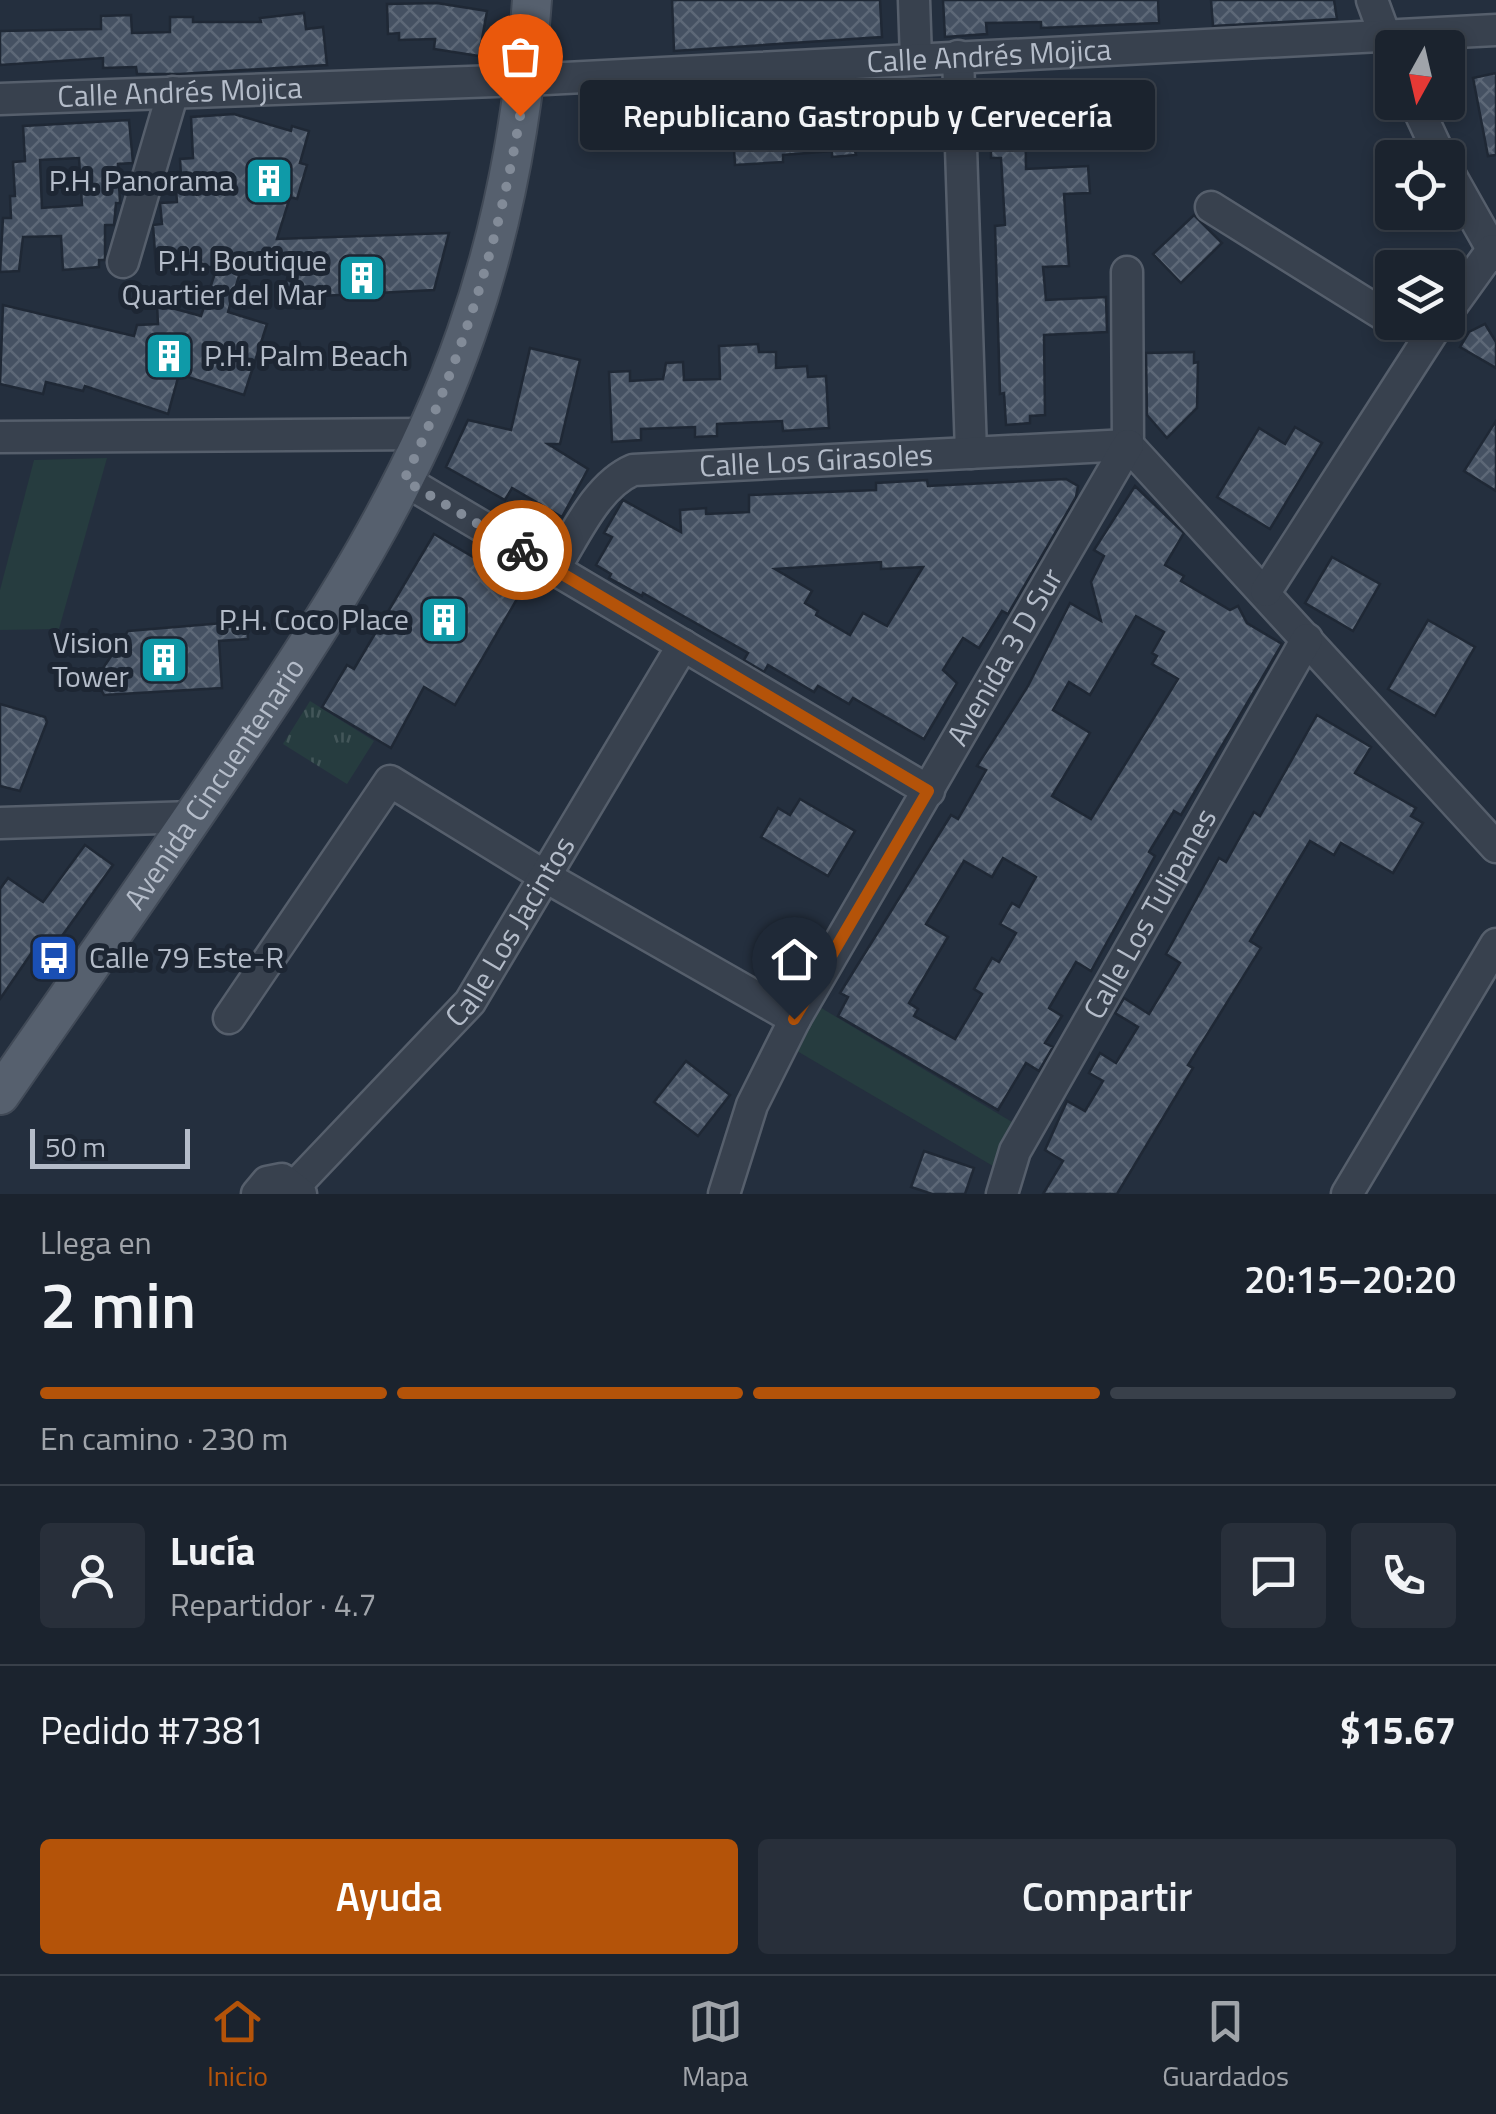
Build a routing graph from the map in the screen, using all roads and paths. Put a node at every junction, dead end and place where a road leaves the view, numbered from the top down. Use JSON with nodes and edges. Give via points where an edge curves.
{"nodes":[{"id":1,"x":532,"y":0,"type":"edge"},
{"id":2,"x":914,"y":0,"type":"edge"},
{"id":3,"x":1372,"y":0,"type":"edge"},
{"id":4,"x":1383,"y":30,"type":"edge"},
{"id":5,"x":1496,"y":30,"type":"edge"},
{"id":6,"x":1465,"y":34,"type":"edge"},
{"id":7,"x":1375,"y":45,"type":"edge"},
{"id":8,"x":958,"y":56,"type":"junction"},
{"id":9,"x":916,"y":58,"type":"junction"},
{"id":10,"x":526,"y":80,"type":"junction"},
{"id":11,"x":173,"y":92,"type":"junction"},
{"id":12,"x":0,"y":99,"type":"edge"},
{"id":13,"x":1465,"y":201,"type":"edge"},
{"id":14,"x":1211,"y":207,"type":"dead end"},
{"id":15,"x":1494,"y":253,"type":"edge"},
{"id":16,"x":123,"y":262,"type":"dead end"},
{"id":17,"x":1127,"y":272,"type":"dead end"},
{"id":18,"x":1465,"y":289,"type":"edge"},
{"id":19,"x":1375,"y":309,"type":"edge"},
{"id":20,"x":1427,"y":340,"type":"edge"},
{"id":21,"x":426,"y":434,"type":"junction"},
{"id":22,"x":0,"y":436,"type":"edge"},
{"id":23,"x":1128,"y":445,"type":"junction"},
{"id":24,"x":971,"y":452,"type":"junction"},
{"id":25,"x":404,"y":480,"type":"junction"},
{"id":26,"x":554,"y":569,"type":"junction"},
{"id":27,"x":1266,"y":591,"type":"junction"},
{"id":28,"x":1307,"y":638,"type":"junction"},
{"id":29,"x":683,"y":645,"type":"junction"},
{"id":30,"x":928,"y":791,"type":"junction"},
{"id":31,"x":194,"y":817,"type":"junction"},
{"id":32,"x":0,"y":822,"type":"edge"},
{"id":33,"x":1496,"y":847,"type":"edge"},
{"id":34,"x":546,"y":876,"type":"junction"},
{"id":35,"x":1496,"y":944,"type":"edge"},
{"id":36,"x":229,"y":1018,"type":"dead end"},
{"id":37,"x":794,"y":1019,"type":"junction"},
{"id":38,"x":0,"y":1095,"type":"edge"},
{"id":39,"x":298,"y":1190,"type":"edge"},
{"id":40,"x":256,"y":1194,"type":"edge"},
{"id":41,"x":724,"y":1194,"type":"edge"},
{"id":42,"x":1002,"y":1194,"type":"edge"},
{"id":43,"x":1347,"y":1194,"type":"edge"}],
"edges":[{"from":1,"to":10,"type":"main road","name":"Avenida Cincuentenario"},
{"from":2,"to":9,"type":"street"},
{"from":3,"to":4,"type":"street"},
{"from":5,"to":6,"type":"street","name":"Calle Andrés Mojica"},
{"from":7,"to":8,"type":"street","name":"Calle Andrés Mojica"},
{"from":8,"to":9,"type":"street","name":"Calle Andrés Mojica"},
{"from":8,"to":24,"type":"street"},
{"from":9,"to":10,"type":"street","name":"Calle Andrés Mojica"},
{"from":10,"to":11,"type":"street","name":"Calle Andrés Mojica"},
{"from":10,"to":21,"type":"main road","name":"Avenida Cincuentenario","via":[[497,232]]},
{"from":11,"to":12,"type":"street","name":"Calle Andrés Mojica"},
{"from":11,"to":16,"type":"street"},
{"from":13,"to":15,"type":"street"},
{"from":14,"to":19,"type":"street"},
{"from":15,"to":18,"type":"street"},
{"from":17,"to":23,"type":"street"},
{"from":20,"to":27,"type":"street"},
{"from":21,"to":22,"type":"street"},
{"from":21,"to":25,"type":"main road","name":"Avenida Cincuentenario"},
{"from":23,"to":24,"type":"street","name":"Calle Los Girasoles"},
{"from":23,"to":27,"type":"street"},
{"from":23,"to":30,"type":"street","name":"Avenida 3 D Sur"},
{"from":24,"to":26,"type":"street","name":"Calle Los Girasoles","via":[[633,470],[605,490]]},
{"from":25,"to":26,"type":"street"},
{"from":25,"to":31,"type":"main road","name":"Avenida Cincuentenario","via":[[374,540]]},
{"from":26,"to":29,"type":"street"},
{"from":27,"to":28,"type":"street"},
{"from":28,"to":33,"type":"street"},
{"from":28,"to":42,"type":"street","name":"Calle Los Tulipanes","via":[[1015,1151]]},
{"from":29,"to":30,"type":"street"},
{"from":29,"to":34,"type":"street","name":"Calle Los Jacintos"},
{"from":30,"to":37,"type":"street","name":"Avenida 3 D Sur"},
{"from":31,"to":32,"type":"street"},
{"from":31,"to":38,"type":"main road","name":"Avenida Cincuentenario"},
{"from":34,"to":36,"type":"street","via":[[390,781]]},
{"from":34,"to":37,"type":"street"},
{"from":34,"to":39,"type":"street","name":"Calle Los Jacintos","via":[[470,1002]]},
{"from":35,"to":43,"type":"street"},
{"from":37,"to":41,"type":"street","name":"Avenida 3 D Sur","via":[[752,1105]]},
{"from":39,"to":40,"type":"street","via":[[274,1180]]}]}
